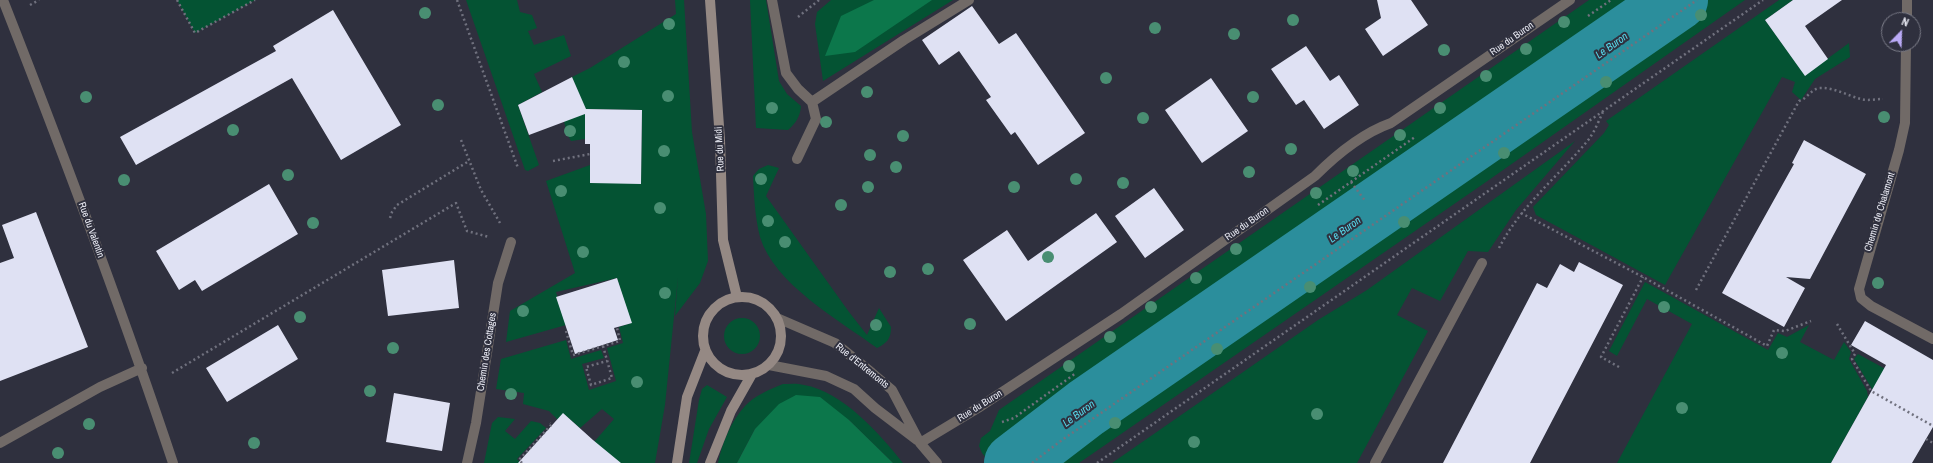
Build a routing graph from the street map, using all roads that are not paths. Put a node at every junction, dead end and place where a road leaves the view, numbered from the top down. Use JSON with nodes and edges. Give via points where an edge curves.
{"nodes":[{"id":1,"x":3,"y":0,"type":"edge"},
{"id":2,"x":710,"y":0,"type":"edge"},
{"id":3,"x":772,"y":0,"type":"edge"},
{"id":4,"x":970,"y":0,"type":"edge"},
{"id":5,"x":1570,"y":0,"type":"edge"},
{"id":6,"x":1907,"y":0,"type":"edge"},
{"id":7,"x":1907,"y":12,"type":"edge"},
{"id":8,"x":1906,"y":52,"type":"edge"},
{"id":9,"x":812,"y":102,"type":"junction"},
{"id":10,"x":797,"y":158,"type":"dead end"},
{"id":11,"x":511,"y":242,"type":"road end"},
{"id":12,"x":1482,"y":263,"type":"road end"},
{"id":13,"x":737,"y":297,"type":"junction"},
{"id":14,"x":777,"y":318,"type":"junction"},
{"id":15,"x":1933,"y":339,"type":"edge"},
{"id":16,"x":705,"y":351,"type":"junction"},
{"id":17,"x":769,"y":365,"type":"junction"},
{"id":18,"x":142,"y":368,"type":"junction"},
{"id":19,"x":752,"y":374,"type":"junction"},
{"id":20,"x":0,"y":443,"type":"edge"},
{"id":21,"x":920,"y":443,"type":"junction"},
{"id":22,"x":174,"y":463,"type":"edge"},
{"id":23,"x":467,"y":463,"type":"edge"},
{"id":24,"x":677,"y":463,"type":"edge"},
{"id":25,"x":710,"y":463,"type":"edge"},
{"id":26,"x":937,"y":463,"type":"edge"},
{"id":27,"x":1375,"y":463,"type":"edge"}],
"edges":[{"from":1,"to":18,"type":"street","name":"Rue du Valentin"},
{"from":2,"to":13,"type":"main road","name":"Rue du Midi","via":[[720,140],[723,240]]},
{"from":3,"to":9,"type":"street","via":[[786,73]]},
{"from":4,"to":9,"type":"street","via":[[904,40]]},
{"from":5,"to":21,"type":"street","name":"Rue du Buron","via":[[1391,123],[1375,129],[1315,176],[1121,314]]},
{"from":6,"to":7,"type":"street"},
{"from":8,"to":15,"type":"street","name":"Chemin de Chalamont","via":[[1905,123],[1859,289],[1861,298],[1871,306]]},
{"from":9,"to":10,"type":"street","via":[[816,118]]},
{"from":11,"to":23,"type":"street","name":"Chemin des Cottages","via":[[498,283],[476,423]]},
{"from":12,"to":27,"type":"street"},
{"from":13,"to":14,"type":"main road","via":[[761,301]]},
{"from":13,"to":16,"type":"main road","via":[[715,307],[708,316],[703,327],[702,340]]},
{"from":14,"to":17,"type":"main road","via":[[781,330],[781,343],[777,355]]},
{"from":14,"to":21,"type":"street","name":"Rue d'Entremonts","via":[[835,343],[892,390]]},
{"from":16,"to":19,"type":"main road","via":[[713,364],[724,372],[743,376]]},
{"from":16,"to":24,"type":"main road","via":[[687,397]]},
{"from":17,"to":19,"type":"main road"},
{"from":17,"to":21,"type":"street","name":"Rue d'Entremonts","via":[[826,376],[854,389]]},
{"from":18,"to":20,"type":"street","via":[[100,386]]},
{"from":18,"to":22,"type":"street","name":"Rue du Valentin"},
{"from":19,"to":25,"type":"main road","via":[[731,411]]},
{"from":21,"to":26,"type":"street","name":"Rue d'Entremonts"}]}
